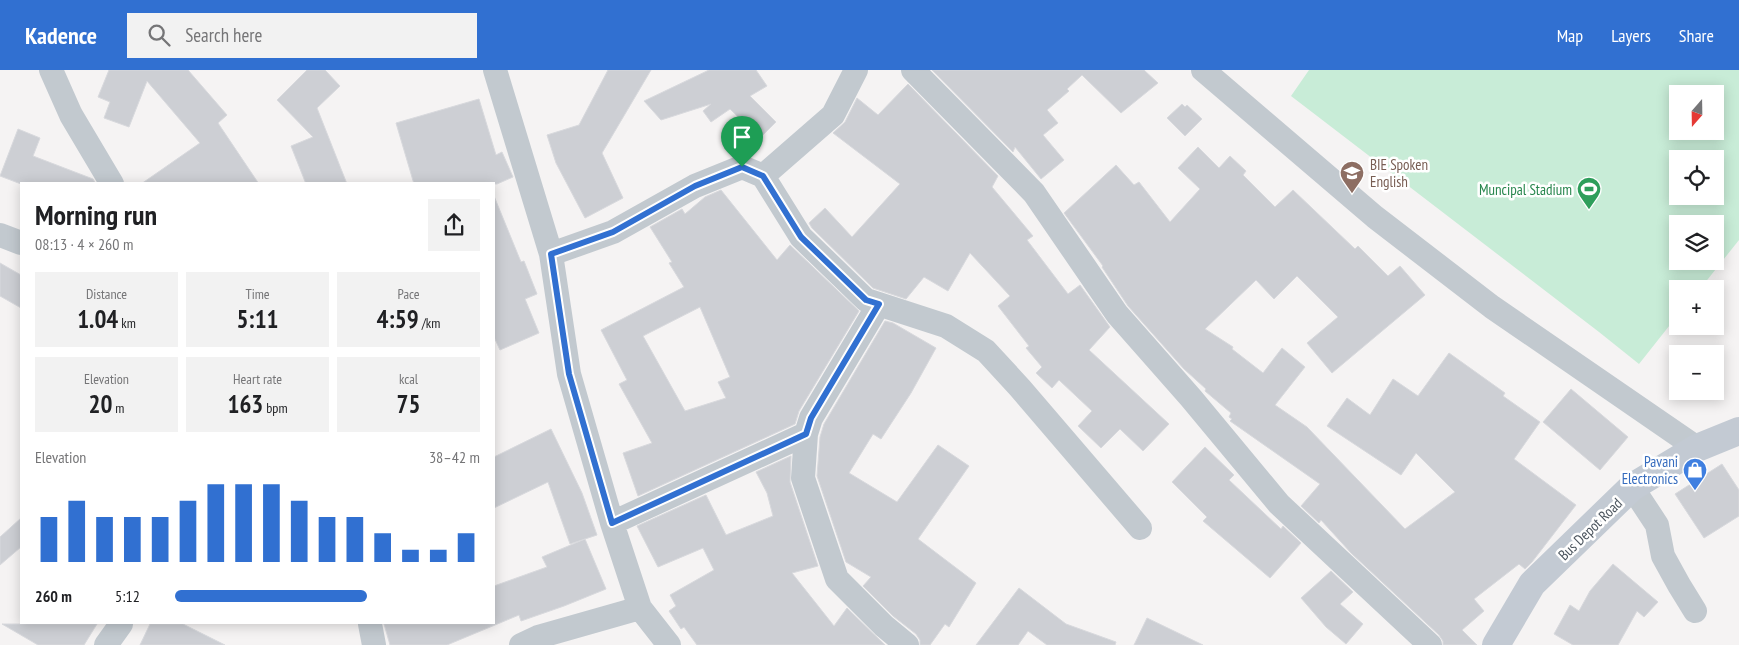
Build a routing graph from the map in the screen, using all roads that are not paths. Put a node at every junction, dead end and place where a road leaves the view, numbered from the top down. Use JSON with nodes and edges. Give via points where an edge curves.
{"nodes":[{"id":1,"x":51,"y":70,"type":"edge"},
{"id":2,"x":495,"y":70,"type":"edge"},
{"id":3,"x":856,"y":70,"type":"edge"},
{"id":4,"x":913,"y":70,"type":"edge"},
{"id":5,"x":1203,"y":70,"type":"edge"},
{"id":6,"x":763,"y":176,"type":"junction"},
{"id":7,"x":111,"y":182,"type":"edge"},
{"id":8,"x":0,"y":234,"type":"edge"},
{"id":9,"x":20,"y":243,"type":"edge"},
{"id":10,"x":551,"y":254,"type":"junction"},
{"id":11,"x":879,"y":304,"type":"junction"},
{"id":12,"x":1739,"y":431,"type":"edge"},
{"id":13,"x":806,"y":434,"type":"junction"},
{"id":14,"x":1697,"y":448,"type":"junction"},
{"id":15,"x":1632,"y":487,"type":"junction"},
{"id":16,"x":612,"y":523,"type":"junction"},
{"id":17,"x":1140,"y":528,"type":"dead end"},
{"id":18,"x":640,"y":608,"type":"junction"},
{"id":19,"x":1695,"y":611,"type":"dead end"},
{"id":20,"x":121,"y":624,"type":"edge"},
{"id":21,"x":370,"y":624,"type":"edge"},
{"id":22,"x":533,"y":642,"type":"edge"},
{"id":23,"x":106,"y":645,"type":"edge"},
{"id":24,"x":374,"y":645,"type":"edge"},
{"id":25,"x":669,"y":645,"type":"edge"},
{"id":26,"x":907,"y":645,"type":"edge"},
{"id":27,"x":1430,"y":645,"type":"edge"},
{"id":28,"x":1496,"y":645,"type":"edge"}],
"edges":[{"from":1,"to":7,"type":"street","via":[[71,115]]},
{"from":2,"to":10,"type":"street"},
{"from":3,"to":6,"type":"street","via":[[833,115]]},
{"from":4,"to":27,"type":"street","via":[[1034,193],[1117,314],[1279,504]]},
{"from":5,"to":14,"type":"street","via":[[1375,217],[1492,307]]},
{"from":6,"to":10,"type":"street","via":[[742,167],[695,186],[613,232]]},
{"from":6,"to":11,"type":"street","via":[[801,237],[866,300]]},
{"from":8,"to":9,"type":"street"},
{"from":10,"to":16,"type":"street","via":[[569,374]]},
{"from":11,"to":13,"type":"street","via":[[811,418]]},
{"from":11,"to":17,"type":"street","via":[[946,326],[986,351]]},
{"from":12,"to":14,"type":"street","name":"Bus Depot Road"},
{"from":13,"to":16,"type":"street"},
{"from":13,"to":26,"type":"street","via":[[803,478],[837,579]]},
{"from":14,"to":15,"type":"street","name":"Bus Depot Road"},
{"from":15,"to":19,"type":"street","via":[[1657,525],[1663,556]]},
{"from":15,"to":28,"type":"street","name":"Bus Depot Road","via":[[1532,584]]},
{"from":16,"to":18,"type":"street"},
{"from":18,"to":22,"type":"street"},
{"from":18,"to":25,"type":"street"},
{"from":20,"to":23,"type":"street"},
{"from":21,"to":24,"type":"street"}]}
